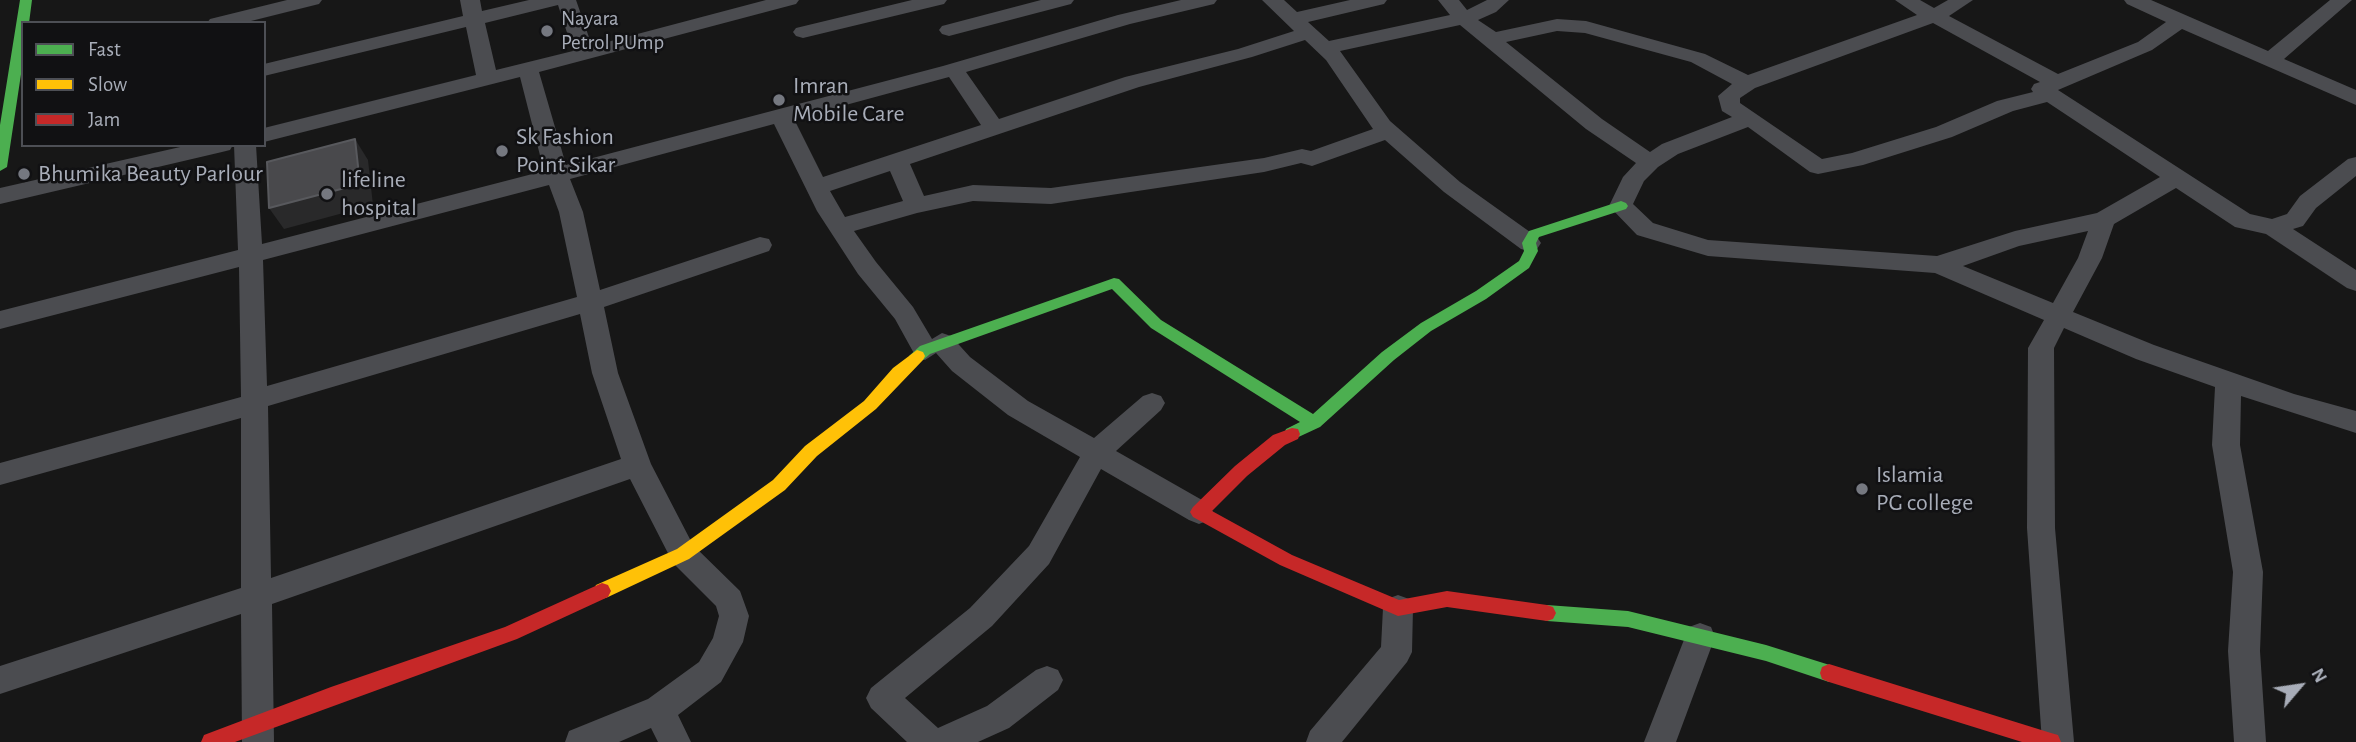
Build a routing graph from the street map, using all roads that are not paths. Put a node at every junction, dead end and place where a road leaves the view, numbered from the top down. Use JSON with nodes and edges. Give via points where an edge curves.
{"nodes":[{"id":1,"x":26,"y":0,"type":"edge"},
{"id":2,"x":312,"y":0,"type":"edge"},
{"id":3,"x":554,"y":0,"type":"edge"},
{"id":4,"x":566,"y":0,"type":"edge"},
{"id":5,"x":789,"y":0,"type":"edge"},
{"id":6,"x":937,"y":0,"type":"edge"},
{"id":7,"x":943,"y":0,"type":"edge"},
{"id":8,"x":1064,"y":0,"type":"edge"},
{"id":9,"x":1207,"y":0,"type":"edge"},
{"id":10,"x":1272,"y":0,"type":"edge"},
{"id":11,"x":1377,"y":0,"type":"edge"},
{"id":12,"x":1448,"y":0,"type":"edge"},
{"id":13,"x":1499,"y":0,"type":"edge"},
{"id":14,"x":1905,"y":0,"type":"edge"},
{"id":15,"x":1964,"y":0,"type":"edge"},
{"id":16,"x":2134,"y":0,"type":"edge"},
{"id":17,"x":2342,"y":0,"type":"edge"},
{"id":18,"x":471,"y":10,"type":"edge"},
{"id":19,"x":241,"y":13,"type":"edge"},
{"id":20,"x":1933,"y":16,"type":"junction"},
{"id":21,"x":1464,"y":18,"type":"junction"},
{"id":22,"x":24,"y":21,"type":"edge"},
{"id":23,"x":222,"y":21,"type":"edge"},
{"id":24,"x":2180,"y":21,"type":"junction"},
{"id":25,"x":1300,"y":26,"type":"junction"},
{"id":26,"x":949,"y":30,"type":"junction"},
{"id":27,"x":803,"y":32,"type":"dead end"},
{"id":28,"x":1484,"y":35,"type":"junction"},
{"id":29,"x":1325,"y":48,"type":"junction"},
{"id":30,"x":21,"y":49,"type":"edge"},
{"id":31,"x":585,"y":55,"type":"junction"},
{"id":32,"x":2270,"y":60,"type":"junction"},
{"id":33,"x":962,"y":66,"type":"junction"},
{"id":34,"x":19,"y":68,"type":"edge"},
{"id":35,"x":528,"y":69,"type":"junction"},
{"id":36,"x":266,"y":70,"type":"edge"},
{"id":37,"x":487,"y":79,"type":"junction"},
{"id":38,"x":1747,"y":83,"type":"junction"},
{"id":39,"x":2053,"y":88,"type":"junction"},
{"id":40,"x":5,"y":99,"type":"edge"},
{"id":41,"x":2356,"y":99,"type":"edge"},
{"id":42,"x":780,"y":115,"type":"junction"},
{"id":43,"x":1750,"y":118,"type":"junction"},
{"id":44,"x":994,"y":128,"type":"junction"},
{"id":45,"x":1388,"y":131,"type":"junction"},
{"id":46,"x":9,"y":133,"type":"edge"},
{"id":47,"x":266,"y":134,"type":"edge"},
{"id":48,"x":213,"y":147,"type":"edge"},
{"id":49,"x":245,"y":147,"type":"edge"},
{"id":50,"x":897,"y":160,"type":"junction"},
{"id":51,"x":1650,"y":162,"type":"junction"},
{"id":52,"x":2356,"y":164,"type":"edge"},
{"id":53,"x":0,"y":167,"type":"edge"},
{"id":54,"x":556,"y":175,"type":"junction"},
{"id":55,"x":2175,"y":178,"type":"junction"},
{"id":56,"x":817,"y":187,"type":"junction"},
{"id":57,"x":0,"y":196,"type":"edge"},
{"id":58,"x":916,"y":205,"type":"junction"},
{"id":59,"x":1621,"y":206,"type":"junction"},
{"id":60,"x":2104,"y":219,"type":"junction"},
{"id":61,"x":839,"y":227,"type":"junction"},
{"id":62,"x":2273,"y":227,"type":"junction"},
{"id":63,"x":1529,"y":243,"type":"junction"},
{"id":64,"x":760,"y":246,"type":"dead end"},
{"id":65,"x":251,"y":255,"type":"junction"},
{"id":66,"x":1938,"y":265,"type":"junction"},
{"id":67,"x":2356,"y":282,"type":"edge"},
{"id":68,"x":588,"y":303,"type":"junction"},
{"id":69,"x":2059,"y":314,"type":"junction"},
{"id":70,"x":0,"y":320,"type":"edge"},
{"id":71,"x":933,"y":347,"type":"junction"},
{"id":72,"x":2228,"y":381,"type":"junction"},
{"id":73,"x":254,"y":402,"type":"junction"},
{"id":74,"x":1152,"y":403,"type":"dead end"},
{"id":75,"x":2356,"y":422,"type":"edge"},
{"id":76,"x":1314,"y":423,"type":"junction"},
{"id":77,"x":1096,"y":455,"type":"junction"},
{"id":78,"x":637,"y":465,"type":"junction"},
{"id":79,"x":0,"y":474,"type":"edge"},
{"id":80,"x":1199,"y":512,"type":"junction"},
{"id":81,"x":683,"y":554,"type":"junction"},
{"id":82,"x":257,"y":596,"type":"junction"},
{"id":83,"x":1398,"y":608,"type":"junction"},
{"id":84,"x":1700,"y":637,"type":"junction"},
{"id":85,"x":0,"y":680,"type":"edge"},
{"id":86,"x":1047,"y":680,"type":"dead end"},
{"id":87,"x":659,"y":710,"type":"junction"},
{"id":88,"x":258,"y":734,"type":"edge"},
{"id":89,"x":211,"y":742,"type":"edge"},
{"id":90,"x":581,"y":742,"type":"edge"},
{"id":91,"x":675,"y":742,"type":"edge"},
{"id":92,"x":930,"y":742,"type":"edge"},
{"id":93,"x":943,"y":742,"type":"edge"},
{"id":94,"x":1322,"y":742,"type":"edge"},
{"id":95,"x":1660,"y":742,"type":"edge"},
{"id":96,"x":2051,"y":742,"type":"edge"},
{"id":97,"x":2058,"y":742,"type":"edge"},
{"id":98,"x":2250,"y":742,"type":"edge"}],
"edges":[{"from":1,"to":22,"type":"street"},
{"from":2,"to":19,"type":"street"},
{"from":3,"to":18,"type":"street"},
{"from":4,"to":31,"type":"street"},
{"from":5,"to":31,"type":"street"},
{"from":6,"to":27,"type":"street"},
{"from":7,"to":26,"type":"street","via":[[939,14]]},
{"from":8,"to":26,"type":"street"},
{"from":9,"to":33,"type":"street"},
{"from":10,"to":25,"type":"street"},
{"from":11,"to":25,"type":"street"},
{"from":12,"to":21,"type":"street"},
{"from":13,"to":21,"type":"street"},
{"from":14,"to":20,"type":"street"},
{"from":15,"to":20,"type":"street"},
{"from":16,"to":24,"type":"street"},
{"from":17,"to":32,"type":"street"},
{"from":18,"to":36,"type":"street"},
{"from":18,"to":37,"type":"street"},
{"from":19,"to":23,"type":"street"},
{"from":20,"to":38,"type":"street"},
{"from":20,"to":39,"type":"street"},
{"from":21,"to":28,"type":"street"},
{"from":21,"to":29,"type":"street"},
{"from":24,"to":32,"type":"street"},
{"from":24,"to":39,"type":"street","via":[[2145,46]]},
{"from":25,"to":29,"type":"street"},
{"from":25,"to":44,"type":"street","via":[[1245,53],[1132,82]]},
{"from":26,"to":33,"type":"street"},
{"from":28,"to":38,"type":"street","via":[[1498,39],[1558,25],[1587,27],[1698,58]]},
{"from":28,"to":51,"type":"street","via":[[1594,124]]},
{"from":29,"to":45,"type":"street"},
{"from":30,"to":34,"type":"street"},
{"from":31,"to":35,"type":"street"},
{"from":32,"to":41,"type":"street"},
{"from":33,"to":42,"type":"street"},
{"from":33,"to":44,"type":"street"},
{"from":34,"to":40,"type":"street"},
{"from":35,"to":37,"type":"street"},
{"from":35,"to":54,"type":"street"},
{"from":37,"to":47,"type":"street"},
{"from":38,"to":43,"type":"street","via":[[1729,96],[1730,106]]},
{"from":39,"to":43,"type":"street","via":[[1944,132],[1818,167]]},
{"from":39,"to":55,"type":"street"},
{"from":40,"to":46,"type":"street"},
{"from":42,"to":54,"type":"street"},
{"from":42,"to":56,"type":"street"},
{"from":43,"to":51,"type":"street","via":[[1670,149]]},
{"from":44,"to":50,"type":"street"},
{"from":45,"to":58,"type":"street","via":[[1312,159],[1302,156],[1264,166],[1079,192],[973,193]]},
{"from":45,"to":63,"type":"street","via":[[1452,187]]},
{"from":46,"to":53,"type":"street"},
{"from":48,"to":57,"type":"street"},
{"from":49,"to":65,"type":"street"},
{"from":50,"to":56,"type":"street"},
{"from":50,"to":58,"type":"street"},
{"from":51,"to":59,"type":"street","via":[[1634,177]]},
{"from":52,"to":62,"type":"street","via":[[2308,202],[2295,220]]},
{"from":54,"to":65,"type":"street"},
{"from":54,"to":68,"type":"street","via":[[570,212]]},
{"from":55,"to":60,"type":"street"},
{"from":55,"to":62,"type":"street","via":[[2243,221]]},
{"from":56,"to":61,"type":"street"},
{"from":58,"to":61,"type":"street"},
{"from":59,"to":63,"type":"street","via":[[1542,230]]},
{"from":59,"to":66,"type":"street","via":[[1645,229],[1708,247]]},
{"from":60,"to":66,"type":"street","via":[[2015,239]]},
{"from":60,"to":69,"type":"street","via":[[2090,258]]},
{"from":61,"to":71,"type":"street"},
{"from":62,"to":67,"type":"street"},
{"from":63,"to":76,"type":"street","via":[[1531,251],[1524,264],[1426,327]]},
{"from":64,"to":68,"type":"street"},
{"from":65,"to":70,"type":"street"},
{"from":65,"to":73,"type":"street"},
{"from":66,"to":69,"type":"street"},
{"from":68,"to":73,"type":"street"},
{"from":68,"to":78,"type":"street","via":[[605,373]]},
{"from":69,"to":72,"type":"street","via":[[2145,352]]},
{"from":69,"to":97,"type":"street","via":[[2041,348],[2040,373],[2041,528]]},
{"from":71,"to":76,"type":"street","via":[[1114,283],[1156,324]]},
{"from":71,"to":77,"type":"street","via":[[1018,408]]},
{"from":71,"to":81,"type":"street","via":[[899,372],[779,485]]},
{"from":72,"to":75,"type":"street"},
{"from":72,"to":98,"type":"street","via":[[2225,445],[2248,572],[2244,651]]},
{"from":73,"to":79,"type":"street"},
{"from":73,"to":82,"type":"street"},
{"from":74,"to":77,"type":"street"},
{"from":76,"to":80,"type":"street","via":[[1279,440]]},
{"from":77,"to":80,"type":"street"},
{"from":77,"to":92,"type":"street","via":[[1038,555],[981,617],[882,698]]},
{"from":78,"to":81,"type":"street"},
{"from":78,"to":82,"type":"street"},
{"from":80,"to":83,"type":"street","via":[[1286,560]]},
{"from":81,"to":87,"type":"street","via":[[729,600],[734,617],[727,642],[710,672]]},
{"from":81,"to":88,"type":"street","via":[[510,634],[331,696]]},
{"from":82,"to":85,"type":"street"},
{"from":82,"to":88,"type":"street"},
{"from":83,"to":84,"type":"street","via":[[1447,599],[1628,619]]},
{"from":83,"to":94,"type":"street","via":[[1396,652]]},
{"from":84,"to":95,"type":"street"},
{"from":84,"to":96,"type":"street","via":[[1766,653]]},
{"from":86,"to":93,"type":"street","via":[[998,717]]},
{"from":87,"to":90,"type":"street"},
{"from":87,"to":91,"type":"street"},
{"from":88,"to":89,"type":"street"}]}
